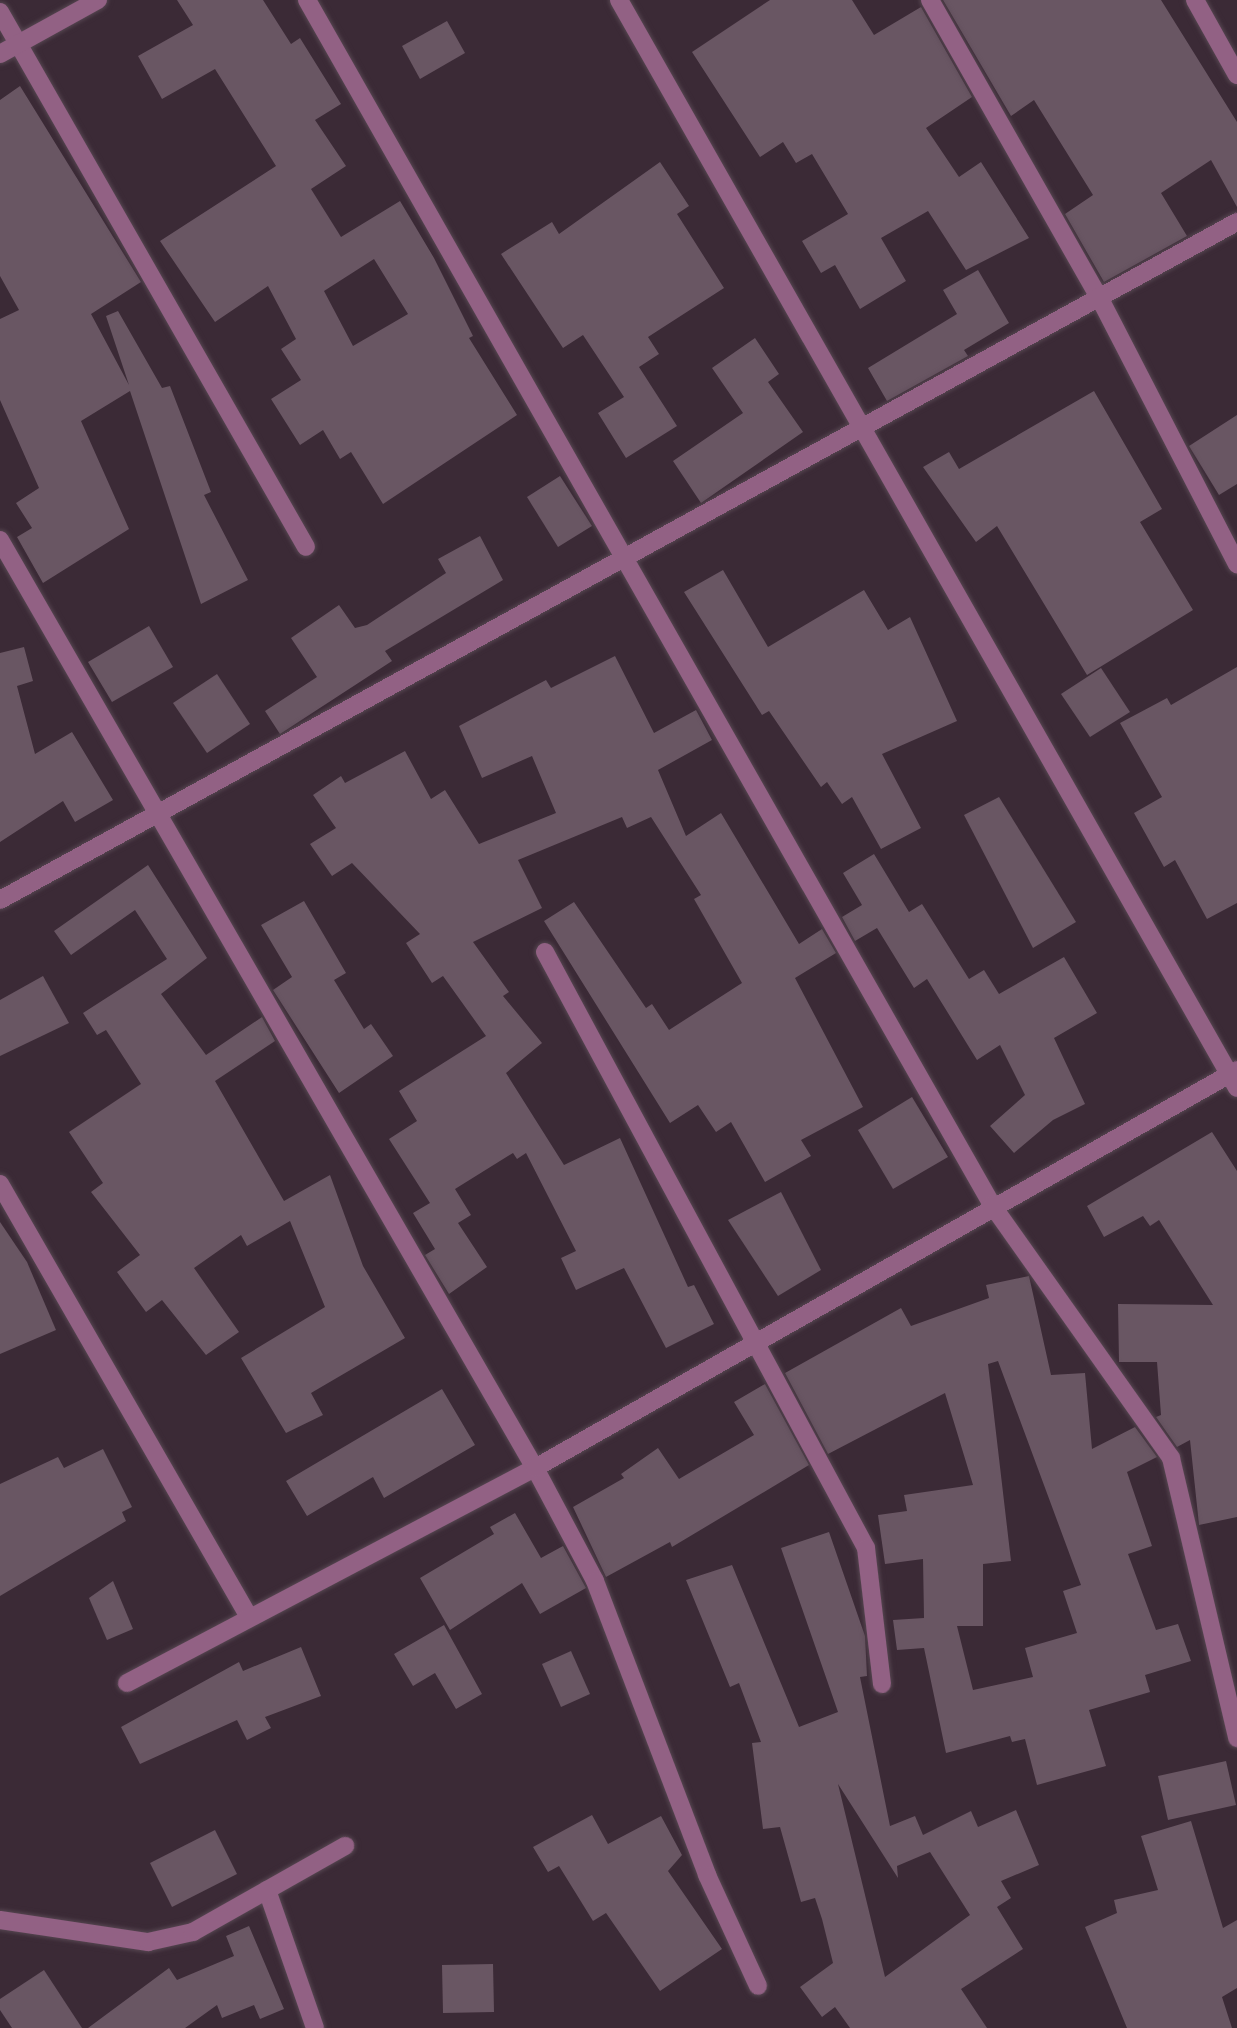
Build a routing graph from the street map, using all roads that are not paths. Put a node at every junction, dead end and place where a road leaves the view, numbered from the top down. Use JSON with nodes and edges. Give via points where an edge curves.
{"nodes":[{"id":1,"x":98,"y":0,"type":"edge"},
{"id":2,"x":307,"y":0,"type":"edge"},
{"id":3,"x":619,"y":0,"type":"edge"},
{"id":4,"x":930,"y":0,"type":"edge"},
{"id":5,"x":1195,"y":0,"type":"edge"},
{"id":6,"x":0,"y":12,"type":"edge"},
{"id":7,"x":18,"y":44,"type":"junction"},
{"id":8,"x":0,"y":54,"type":"edge"},
{"id":9,"x":1237,"y":75,"type":"edge"},
{"id":10,"x":1237,"y":222,"type":"edge"},
{"id":11,"x":1099,"y":297,"type":"junction"},
{"id":12,"x":862,"y":427,"type":"junction"},
{"id":13,"x":0,"y":540,"type":"edge"},
{"id":14,"x":306,"y":547,"type":"dead end"},
{"id":15,"x":624,"y":558,"type":"junction"},
{"id":16,"x":1237,"y":564,"type":"edge"},
{"id":17,"x":156,"y":814,"type":"junction"},
{"id":18,"x":0,"y":900,"type":"edge"},
{"id":19,"x":545,"y":952,"type":"dead end"},
{"id":20,"x":1235,"y":1077,"type":"edge"},
{"id":21,"x":0,"y":1184,"type":"edge"},
{"id":22,"x":992,"y":1205,"type":"junction"},
{"id":23,"x":757,"y":1339,"type":"junction"},
{"id":24,"x":535,"y":1468,"type":"junction"},
{"id":25,"x":247,"y":1616,"type":"junction"},
{"id":26,"x":127,"y":1683,"type":"dead end"},
{"id":27,"x":882,"y":1684,"type":"dead end"},
{"id":28,"x":1237,"y":1738,"type":"edge"},
{"id":29,"x":345,"y":1846,"type":"dead end"},
{"id":30,"x":267,"y":1890,"type":"junction"},
{"id":31,"x":0,"y":1920,"type":"edge"},
{"id":32,"x":758,"y":1986,"type":"dead end"},
{"id":33,"x":315,"y":2028,"type":"edge"}],
"edges":[{"from":1,"to":7,"type":"street"},
{"from":2,"to":15,"type":"street"},
{"from":3,"to":12,"type":"street"},
{"from":4,"to":11,"type":"street"},
{"from":5,"to":9,"type":"street"},
{"from":6,"to":7,"type":"street"},
{"from":7,"to":8,"type":"street"},
{"from":7,"to":14,"type":"street"},
{"from":10,"to":11,"type":"street"},
{"from":11,"to":12,"type":"street"},
{"from":11,"to":16,"type":"street"},
{"from":12,"to":15,"type":"street"},
{"from":12,"to":20,"type":"street"},
{"from":13,"to":17,"type":"street"},
{"from":15,"to":17,"type":"street"},
{"from":15,"to":22,"type":"street"},
{"from":17,"to":18,"type":"street"},
{"from":17,"to":24,"type":"street"},
{"from":19,"to":23,"type":"street"},
{"from":20,"to":22,"type":"street"},
{"from":21,"to":25,"type":"street"},
{"from":22,"to":23,"type":"street"},
{"from":22,"to":28,"type":"street","via":[[1171,1458]]},
{"from":23,"to":24,"type":"street"},
{"from":23,"to":27,"type":"street","via":[[866,1548]]},
{"from":24,"to":25,"type":"street"},
{"from":24,"to":32,"type":"street","via":[[594,1581],[707,1875]]},
{"from":25,"to":26,"type":"street"},
{"from":29,"to":30,"type":"street"},
{"from":30,"to":31,"type":"street","via":[[193,1932],[148,1942]]},
{"from":30,"to":33,"type":"street"}]}
